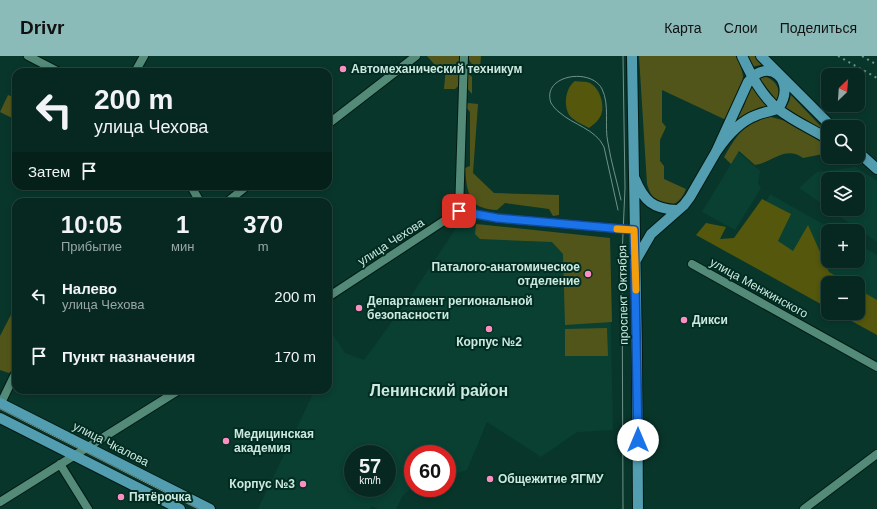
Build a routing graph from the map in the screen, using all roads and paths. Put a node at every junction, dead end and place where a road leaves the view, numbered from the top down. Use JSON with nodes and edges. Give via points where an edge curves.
{"nodes":[{"id":1,"x":28,"y":56,"type":"edge"},
{"id":2,"x":144,"y":56,"type":"edge"},
{"id":3,"x":416,"y":56,"type":"edge"},
{"id":4,"x":464,"y":56,"type":"edge"},
{"id":5,"x":632,"y":56,"type":"edge"},
{"id":6,"x":742,"y":56,"type":"edge"},
{"id":7,"x":762,"y":56,"type":"edge"},
{"id":8,"x":51,"y":68,"type":"edge"},
{"id":9,"x":137,"y":68,"type":"edge"},
{"id":10,"x":781,"y":76,"type":"junction"},
{"id":11,"x":752,"y":77,"type":"junction"},
{"id":12,"x":778,"y":109,"type":"junction"},
{"id":13,"x":825,"y":120,"type":"edge"},
{"id":14,"x":332,"y":121,"type":"edge"},
{"id":15,"x":821,"y":135,"type":"edge"},
{"id":16,"x":716,"y":152,"type":"junction"},
{"id":17,"x":865,"y":159,"type":"edge"},
{"id":18,"x":865,"y":161,"type":"edge"},
{"id":19,"x":874,"y":167,"type":"edge"},
{"id":20,"x":633,"y":173,"type":"junction"},
{"id":21,"x":242,"y":190,"type":"edge"},
{"id":22,"x":231,"y":198,"type":"edge"},
{"id":23,"x":677,"y":210,"type":"junction"},
{"id":24,"x":459,"y":211,"type":"junction"},
{"id":25,"x":634,"y":230,"type":"junction"},
{"id":26,"x":635,"y":261,"type":"junction"},
{"id":27,"x":692,"y":264,"type":"dead end"},
{"id":28,"x":332,"y":294,"type":"edge"},
{"id":29,"x":877,"y":367,"type":"edge"},
{"id":30,"x":12,"y":380,"type":"edge"},
{"id":31,"x":173,"y":394,"type":"edge"},
{"id":32,"x":0,"y":403,"type":"edge"},
{"id":33,"x":0,"y":418,"type":"edge"},
{"id":34,"x":88,"y":447,"type":"junction"},
{"id":35,"x":877,"y":454,"type":"edge"},
{"id":36,"x":74,"y":456,"type":"junction"},
{"id":37,"x":60,"y":464,"type":"junction"},
{"id":38,"x":0,"y":502,"type":"edge"},
{"id":39,"x":88,"y":509,"type":"edge"},
{"id":40,"x":180,"y":509,"type":"edge"},
{"id":41,"x":210,"y":509,"type":"edge"},
{"id":42,"x":638,"y":509,"type":"edge"},
{"id":43,"x":804,"y":509,"type":"edge"}],
"edges":[{"from":1,"to":8,"type":"street"},
{"from":2,"to":9,"type":"street"},
{"from":3,"to":14,"type":"street"},
{"from":4,"to":24,"type":"street"},
{"from":5,"to":20,"type":"main road","name":"проспект Октября"},
{"from":6,"to":11,"type":"main road"},
{"from":7,"to":10,"type":"main road"},
{"from":10,"to":11,"type":"main road","via":[[766,70],[757,72]]},
{"from":10,"to":12,"type":"main road","via":[[785,95]]},
{"from":10,"to":13,"type":"main road"},
{"from":11,"to":12,"type":"main road"},
{"from":11,"to":16,"type":"main road"},
{"from":12,"to":15,"type":"main road"},
{"from":12,"to":16,"type":"main road","via":[[747,119]]},
{"from":16,"to":23,"type":"main road","via":[[690,197]]},
{"from":17,"to":19,"type":"main road"},
{"from":18,"to":19,"type":"main road"},
{"from":20,"to":23,"type":"main road","via":[[639,188],[652,204],[664,210]]},
{"from":20,"to":25,"type":"main road","name":"проспект Октября"},
{"from":21,"to":22,"type":"street"},
{"from":23,"to":26,"type":"main road","via":[[652,234]]},
{"from":24,"to":25,"type":"street","via":[[497,218]]},
{"from":24,"to":28,"type":"street","name":"улица Чехова"},
{"from":25,"to":26,"type":"main road","name":"проспект Октября"},
{"from":26,"to":42,"type":"main road","name":"проспект Октября"},
{"from":27,"to":29,"type":"street","name":"улица Менжинского"},
{"from":30,"to":32,"type":"street"},
{"from":31,"to":34,"type":"street"},
{"from":32,"to":34,"type":"main road","name":"улица Чкалова"},
{"from":33,"to":36,"type":"main road"},
{"from":34,"to":36,"type":"street"},
{"from":34,"to":41,"type":"main road","name":"улица Чкалова"},
{"from":35,"to":43,"type":"street"},
{"from":36,"to":37,"type":"street"},
{"from":36,"to":40,"type":"main road"},
{"from":37,"to":38,"type":"street"},
{"from":37,"to":39,"type":"street"}]}
